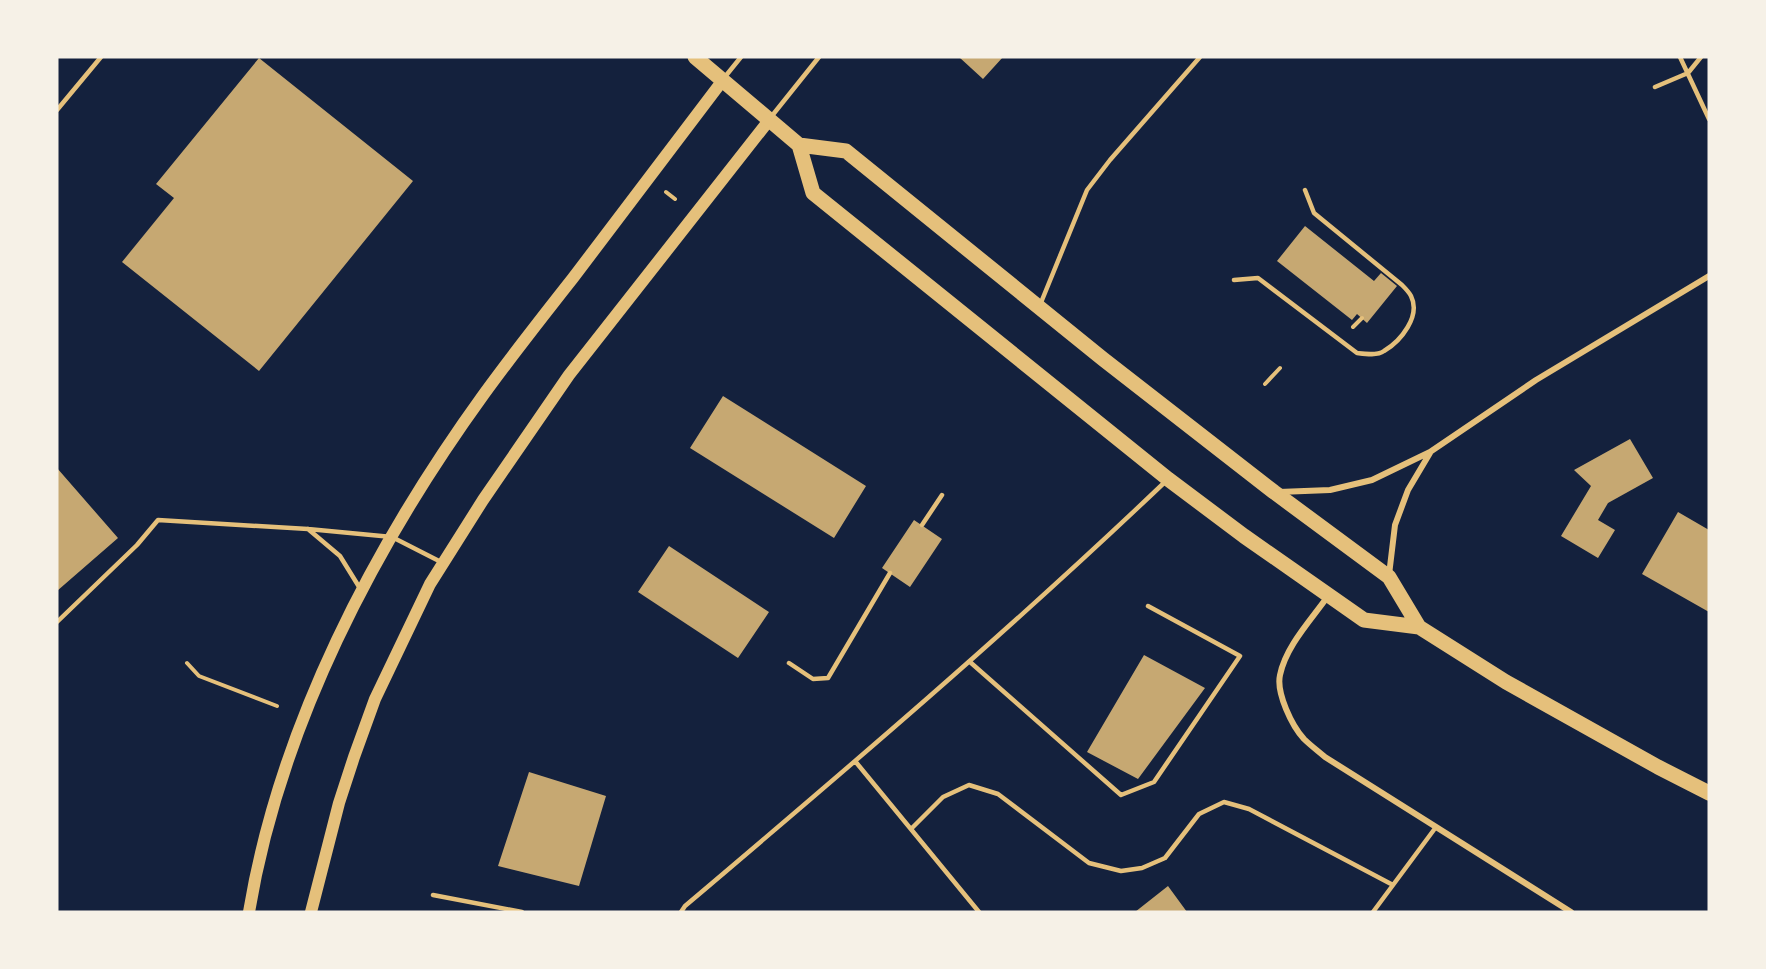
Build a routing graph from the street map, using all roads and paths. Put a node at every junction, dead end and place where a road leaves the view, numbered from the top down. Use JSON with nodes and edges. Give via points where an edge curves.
{"nodes":[{"id":1,"x":101,"y":57,"type":"edge"},
{"id":2,"x":695,"y":57,"type":"edge"},
{"id":3,"x":741,"y":57,"type":"edge"},
{"id":4,"x":819,"y":57,"type":"edge"},
{"id":5,"x":1200,"y":57,"type":"edge"},
{"id":6,"x":1680,"y":57,"type":"edge"},
{"id":7,"x":1701,"y":57,"type":"edge"},
{"id":8,"x":1688,"y":73,"type":"junction"},
{"id":9,"x":723,"y":80,"type":"junction"},
{"id":10,"x":1655,"y":87,"type":"dead end"},
{"id":11,"x":57,"y":110,"type":"edge"},
{"id":12,"x":770,"y":119,"type":"junction"},
{"id":13,"x":1709,"y":119,"type":"edge"},
{"id":14,"x":799,"y":145,"type":"junction"},
{"id":15,"x":664,"y":190,"type":"dead end"},
{"id":16,"x":1305,"y":190,"type":"dead end"},
{"id":17,"x":675,"y":199,"type":"dead end"},
{"id":18,"x":1709,"y":276,"type":"edge"},
{"id":19,"x":1234,"y":280,"type":"dead end"},
{"id":20,"x":1039,"y":308,"type":"junction"},
{"id":21,"x":1280,"y":368,"type":"dead end"},
{"id":22,"x":1265,"y":384,"type":"dead end"},
{"id":23,"x":1430,"y":452,"type":"junction"},
{"id":24,"x":1168,"y":479,"type":"junction"},
{"id":25,"x":1274,"y":492,"type":"junction"},
{"id":26,"x":942,"y":495,"type":"dead end"},
{"id":27,"x":922,"y":525,"type":"dead end"},
{"id":28,"x":308,"y":529,"type":"junction"},
{"id":29,"x":392,"y":537,"type":"junction"},
{"id":30,"x":444,"y":563,"type":"junction"},
{"id":31,"x":890,"y":573,"type":"dead end"},
{"id":32,"x":1389,"y":577,"type":"junction"},
{"id":33,"x":362,"y":591,"type":"junction"},
{"id":34,"x":1328,"y":596,"type":"junction"},
{"id":35,"x":1149,"y":606,"type":"dead end"},
{"id":36,"x":57,"y":622,"type":"edge"},
{"id":37,"x":1419,"y":627,"type":"junction"},
{"id":38,"x":970,"y":662,"type":"junction"},
{"id":39,"x":186,"y":663,"type":"dead end"},
{"id":40,"x":789,"y":663,"type":"dead end"},
{"id":41,"x":278,"y":706,"type":"dead end"},
{"id":42,"x":855,"y":761,"type":"junction"},
{"id":43,"x":1709,"y":793,"type":"edge"},
{"id":44,"x":1436,"y":827,"type":"junction"},
{"id":45,"x":911,"y":829,"type":"junction"},
{"id":46,"x":1393,"y":885,"type":"junction"},
{"id":47,"x":433,"y":895,"type":"dead end"},
{"id":48,"x":249,"y":912,"type":"edge"},
{"id":49,"x":312,"y":912,"type":"edge"},
{"id":50,"x":522,"y":912,"type":"edge"},
{"id":51,"x":681,"y":912,"type":"edge"},
{"id":52,"x":979,"y":912,"type":"edge"},
{"id":53,"x":1373,"y":912,"type":"edge"},
{"id":54,"x":1571,"y":912,"type":"edge"}],
"edges":[{"from":1,"to":11,"type":"lane"},
{"from":2,"to":9,"type":"main road"},
{"from":3,"to":9,"type":"lane"},
{"from":4,"to":12,"type":"lane"},
{"from":5,"to":20,"type":"lane","via":[[1087,190]]},
{"from":6,"to":8,"type":"lane"},
{"from":7,"to":8,"type":"lane"},
{"from":8,"to":10,"type":"lane"},
{"from":8,"to":13,"type":"lane"},
{"from":9,"to":12,"type":"main road"},
{"from":9,"to":29,"type":"main road","via":[[483,395]]},
{"from":12,"to":14,"type":"main road"},
{"from":12,"to":30,"type":"main road","via":[[569,375]]},
{"from":14,"to":20,"type":"main road","via":[[846,151]]},
{"from":14,"to":24,"type":"main road","via":[[813,193]]},
{"from":15,"to":17,"type":"path"},
{"from":16,"to":19,"type":"lane","via":[[1314,213],[1412,297],[1414,312],[1408,329],[1383,352],[1357,353],[1258,278]]},
{"from":18,"to":23,"type":"street","via":[[1536,380]]},
{"from":20,"to":25,"type":"main road"},
{"from":21,"to":22,"type":"path"},
{"from":23,"to":25,"type":"street","via":[[1372,480],[1330,490]]},
{"from":23,"to":32,"type":"street","via":[[1408,490],[1395,525]]},
{"from":24,"to":34,"type":"main road"},
{"from":24,"to":38,"type":"lane"},
{"from":25,"to":32,"type":"main road"},
{"from":26,"to":27,"type":"lane"},
{"from":28,"to":29,"type":"lane"},
{"from":28,"to":33,"type":"lane","via":[[340,556]]},
{"from":28,"to":36,"type":"lane","via":[[158,520]]},
{"from":29,"to":30,"type":"lane"},
{"from":29,"to":33,"type":"main road"},
{"from":30,"to":49,"type":"main road","via":[[375,699],[339,803]]},
{"from":31,"to":40,"type":"lane","via":[[828,678],[813,679]]},
{"from":32,"to":37,"type":"main road"},
{"from":33,"to":48,"type":"main road","via":[[292,747],[256,869]]},
{"from":34,"to":37,"type":"main road","via":[[1364,620]]},
{"from":34,"to":44,"type":"street","via":[[1288,654],[1279,677],[1282,699],[1291,720],[1325,757]]},
{"from":35,"to":38,"type":"lane","via":[[1240,656],[1154,782],[1121,795]]},
{"from":37,"to":43,"type":"main road","via":[[1506,682]]},
{"from":38,"to":42,"type":"lane"},
{"from":39,"to":41,"type":"path","via":[[199,676]]},
{"from":42,"to":45,"type":"lane"},
{"from":42,"to":51,"type":"lane"},
{"from":44,"to":46,"type":"lane"},
{"from":44,"to":54,"type":"street"},
{"from":45,"to":46,"type":"lane","via":[[944,797],[969,785],[998,794],[1089,863],[1121,871],[1142,868],[1165,858],[1199,814],[1224,802],[1249,809]]},
{"from":45,"to":52,"type":"lane"},
{"from":46,"to":53,"type":"lane"},
{"from":47,"to":50,"type":"lane"}]}
